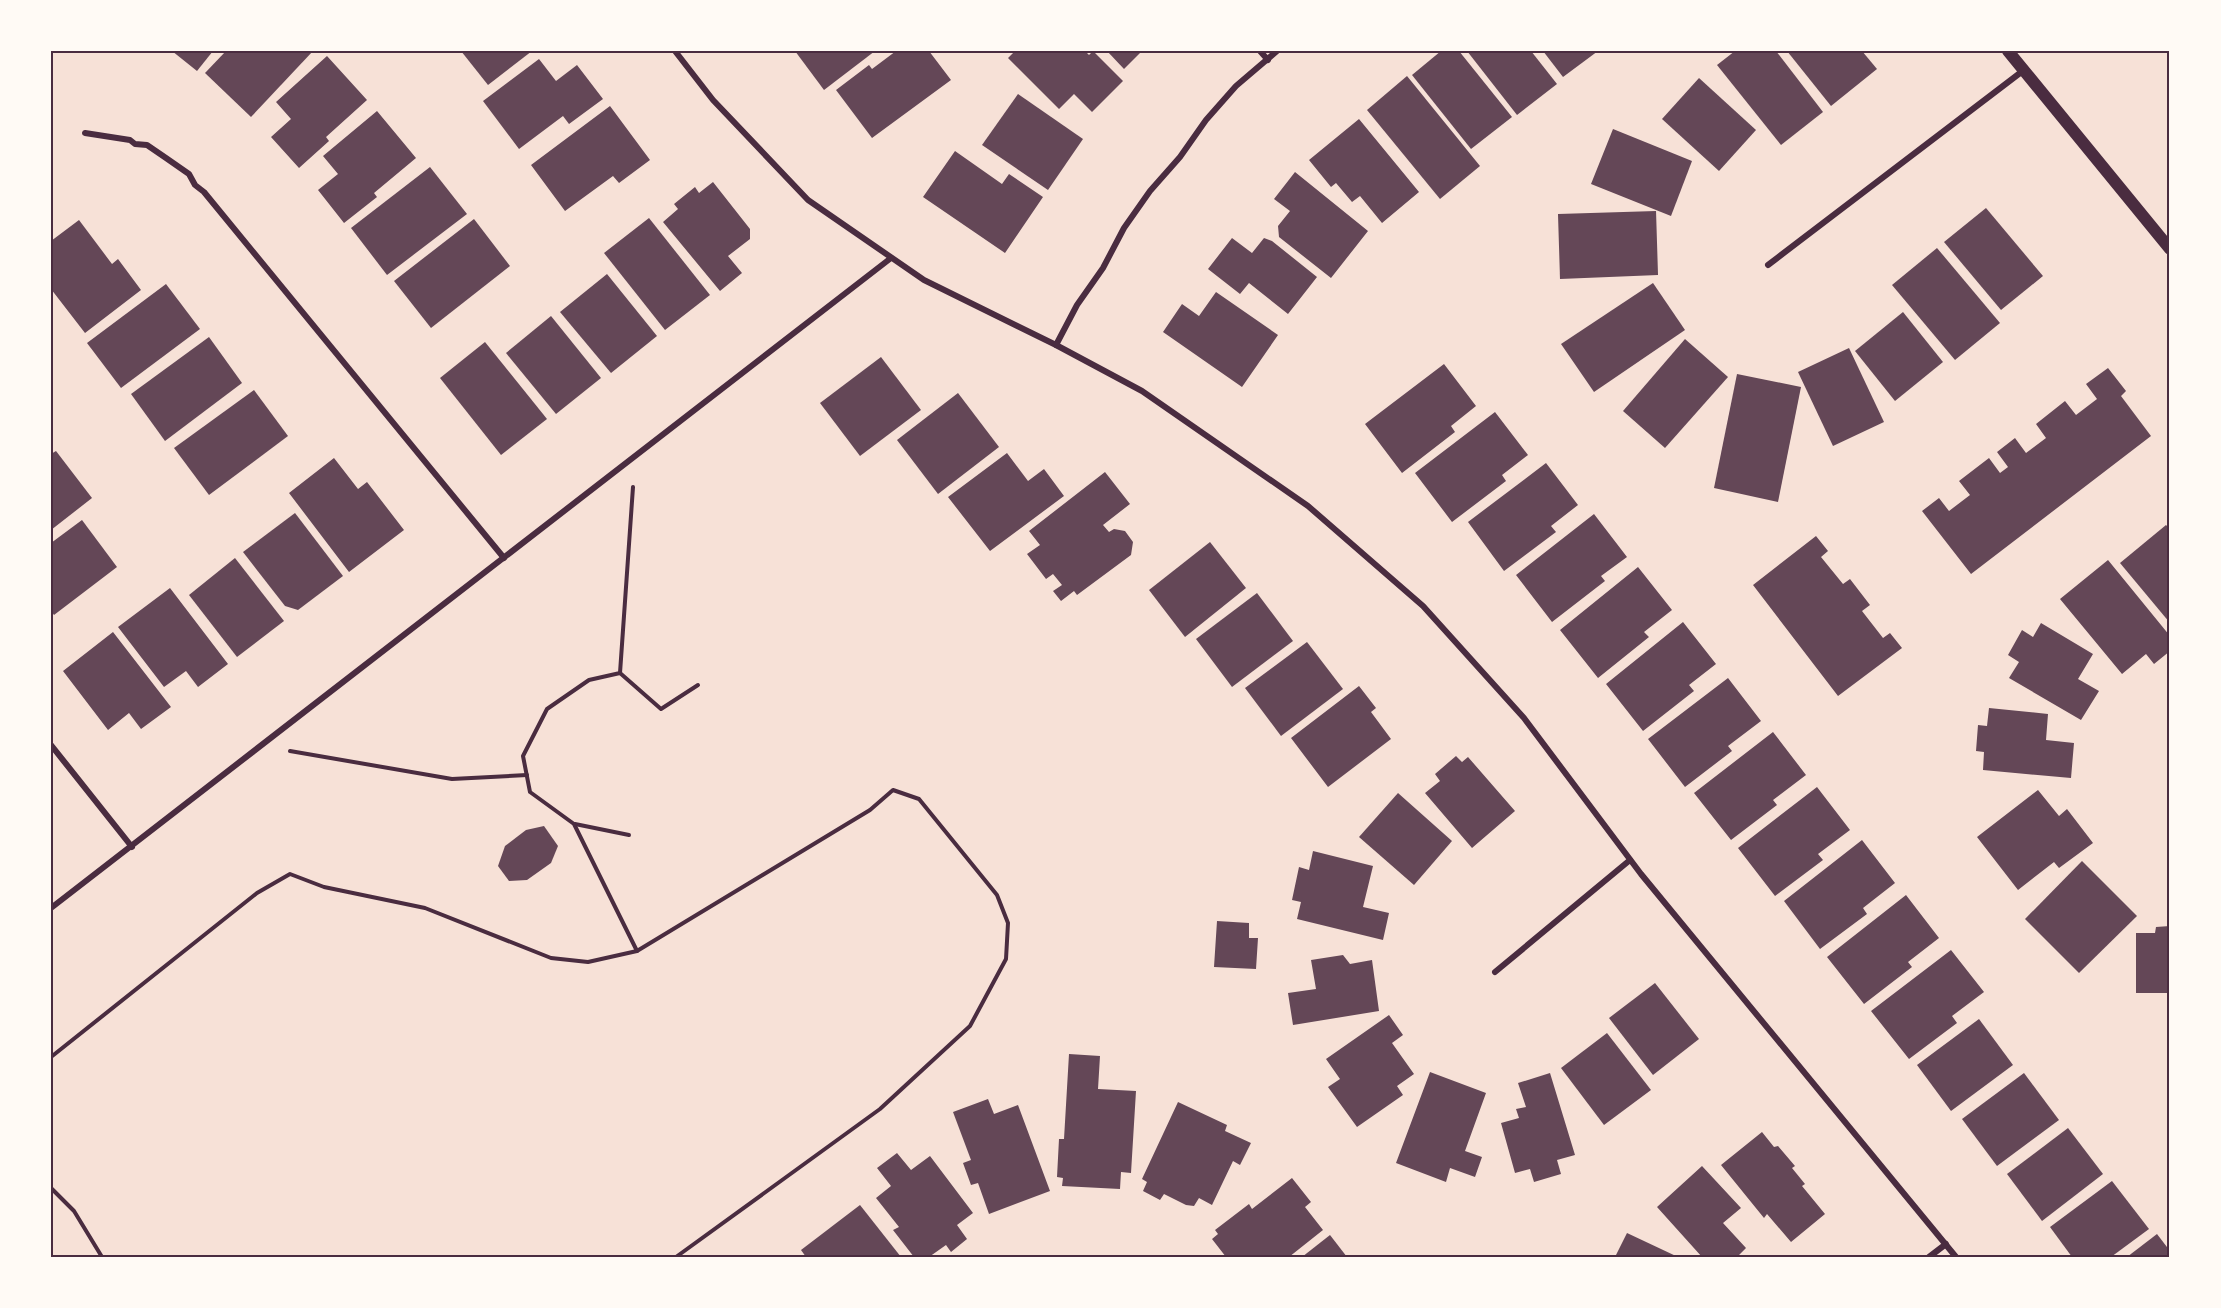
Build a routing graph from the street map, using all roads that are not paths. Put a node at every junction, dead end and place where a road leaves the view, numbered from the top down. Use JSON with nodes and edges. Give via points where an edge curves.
{"nodes":[{"id":1,"x":675,"y":51,"type":"edge"},
{"id":2,"x":1260,"y":51,"type":"edge"},
{"id":3,"x":1277,"y":51,"type":"edge"},
{"id":4,"x":2008,"y":51,"type":"edge"},
{"id":5,"x":1268,"y":60,"type":"junction"},
{"id":6,"x":2024,"y":70,"type":"junction"},
{"id":7,"x":85,"y":133,"type":"dead end"},
{"id":8,"x":2170,"y":249,"type":"edge"},
{"id":9,"x":891,"y":258,"type":"junction"},
{"id":10,"x":1768,"y":265,"type":"dead end"},
{"id":11,"x":1056,"y":345,"type":"junction"},
{"id":12,"x":504,"y":558,"type":"junction"},
{"id":13,"x":51,"y":746,"type":"edge"},
{"id":14,"x":132,"y":847,"type":"junction"},
{"id":15,"x":1630,"y":860,"type":"junction"},
{"id":16,"x":51,"y":908,"type":"edge"},
{"id":17,"x":1495,"y":972,"type":"dead end"},
{"id":18,"x":1946,"y":1244,"type":"junction"},
{"id":19,"x":1929,"y":1257,"type":"edge"},
{"id":20,"x":1956,"y":1257,"type":"edge"}],
"edges":[{"from":1,"to":9,"type":"street","via":[[713,100],[808,200]]},
{"from":2,"to":5,"type":"street"},
{"from":3,"to":5,"type":"street"},
{"from":4,"to":6,"type":"main road"},
{"from":5,"to":11,"type":"street","via":[[1236,86],[1150,191]]},
{"from":6,"to":8,"type":"main road"},
{"from":6,"to":10,"type":"street"},
{"from":7,"to":12,"type":"street","via":[[147,145],[189,174]]},
{"from":9,"to":11,"type":"street","via":[[924,280]]},
{"from":9,"to":12,"type":"street"},
{"from":11,"to":15,"type":"street","via":[[1142,390],[1308,506],[1423,606],[1524,718]]},
{"from":12,"to":14,"type":"street"},
{"from":13,"to":14,"type":"street"},
{"from":14,"to":16,"type":"street"},
{"from":15,"to":17,"type":"street"},
{"from":15,"to":18,"type":"street"},
{"from":18,"to":19,"type":"street"},
{"from":18,"to":20,"type":"street"}]}
